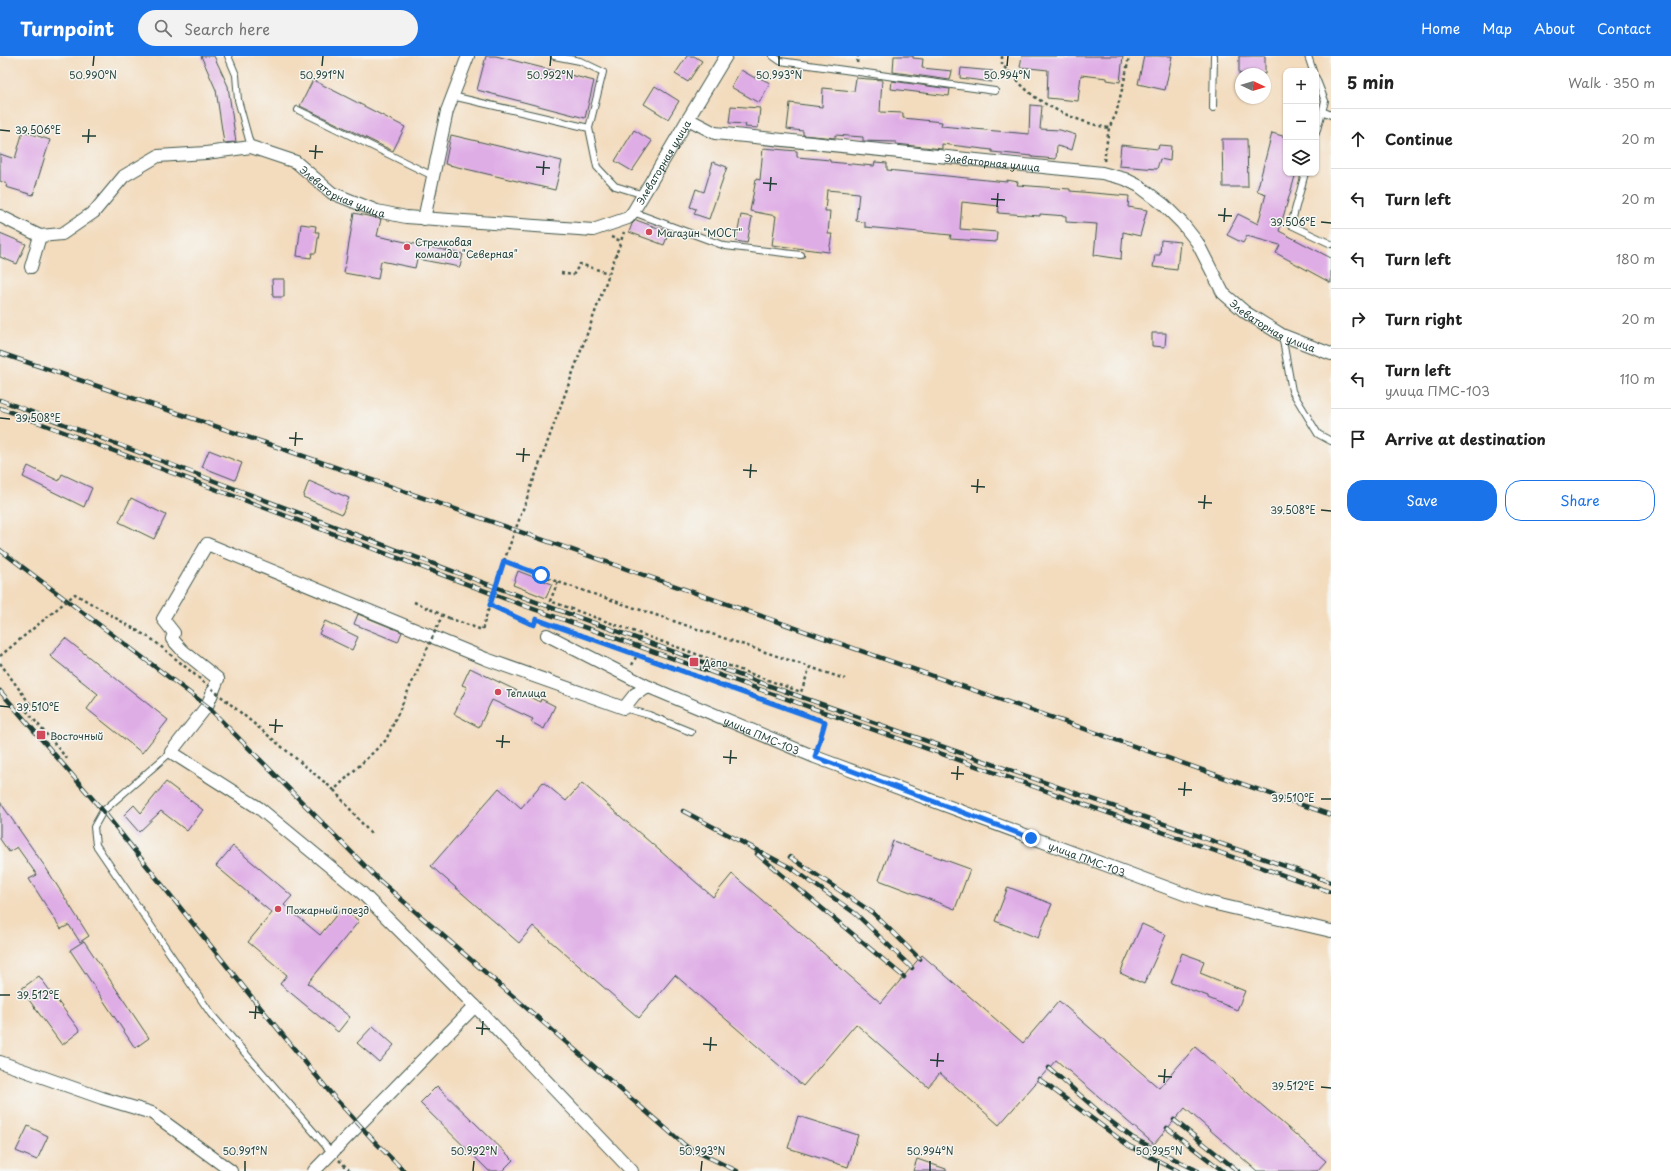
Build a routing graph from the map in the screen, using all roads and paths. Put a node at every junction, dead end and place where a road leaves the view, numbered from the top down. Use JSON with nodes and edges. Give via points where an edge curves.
{"nodes":[{"id":1,"x":228,"y":56,"type":"edge"},
{"id":2,"x":468,"y":56,"type":"edge"},
{"id":3,"x":554,"y":56,"type":"edge"},
{"id":4,"x":726,"y":56,"type":"edge"},
{"id":5,"x":773,"y":56,"type":"edge"},
{"id":6,"x":1002,"y":56,"type":"edge"},
{"id":7,"x":1129,"y":56,"type":"edge"},
{"id":8,"x":1214,"y":56,"type":"edge"},
{"id":9,"x":1308,"y":56,"type":"edge"},
{"id":10,"x":1312,"y":68,"type":"edge"},
{"id":11,"x":1319,"y":86,"type":"edge"},
{"id":12,"x":995,"y":91,"type":"dead end"},
{"id":13,"x":452,"y":96,"type":"junction"},
{"id":14,"x":1213,"y":108,"type":"dead end"},
{"id":15,"x":298,"y":110,"type":"dead end"},
{"id":16,"x":1322,"y":111,"type":"junction"},
{"id":17,"x":1331,"y":115,"type":"edge"},
{"id":18,"x":688,"y":118,"type":"junction"},
{"id":19,"x":1319,"y":122,"type":"edge"},
{"id":20,"x":590,"y":128,"type":"junction"},
{"id":21,"x":1109,"y":128,"type":"junction"},
{"id":22,"x":251,"y":147,"type":"junction"},
{"id":23,"x":1102,"y":173,"type":"junction"},
{"id":24,"x":433,"y":176,"type":"junction"},
{"id":25,"x":1304,"y":176,"type":"edge"},
{"id":26,"x":644,"y":195,"type":"junction"},
{"id":27,"x":633,"y":212,"type":"junction"},
{"id":28,"x":0,"y":216,"type":"edge"},
{"id":29,"x":424,"y":219,"type":"junction"},
{"id":30,"x":40,"y":236,"type":"junction"},
{"id":31,"x":621,"y":241,"type":"dead end"},
{"id":32,"x":1331,"y":244,"type":"edge"},
{"id":33,"x":801,"y":255,"type":"dead end"},
{"id":34,"x":31,"y":268,"type":"dead end"},
{"id":35,"x":561,"y":273,"type":"dead end"},
{"id":36,"x":608,"y":273,"type":"junction"},
{"id":37,"x":1282,"y":335,"type":"junction"},
{"id":38,"x":1331,"y":354,"type":"edge"},
{"id":39,"x":1331,"y":441,"type":"edge"},
{"id":40,"x":504,"y":561,"type":"junction"},
{"id":41,"x":558,"y":582,"type":"junction"},
{"id":42,"x":414,"y":602,"type":"dead end"},
{"id":43,"x":490,"y":605,"type":"junction"},
{"id":44,"x":442,"y":616,"type":"junction"},
{"id":45,"x":565,"y":629,"type":"dead end"},
{"id":46,"x":549,"y":630,"type":"joint"},
{"id":47,"x":0,"y":656,"type":"edge"},
{"id":48,"x":0,"y":663,"type":"edge"},
{"id":49,"x":810,"y":667,"type":"junction"},
{"id":50,"x":845,"y":679,"type":"dead end"},
{"id":51,"x":649,"y":687,"type":"junction"},
{"id":52,"x":624,"y":708,"type":"junction"},
{"id":53,"x":691,"y":732,"type":"dead end"},
{"id":54,"x":171,"y":752,"type":"junction"},
{"id":55,"x":815,"y":757,"type":"junction"},
{"id":56,"x":69,"y":761,"type":"dead end"},
{"id":57,"x":334,"y":790,"type":"junction"},
{"id":58,"x":371,"y":834,"type":"dead end"},
{"id":59,"x":1331,"y":931,"type":"edge"},
{"id":60,"x":475,"y":1006,"type":"junction"},
{"id":61,"x":0,"y":1062,"type":"edge"},
{"id":62,"x":332,"y":1153,"type":"junction"},
{"id":63,"x":231,"y":1171,"type":"edge"},
{"id":64,"x":314,"y":1171,"type":"edge"},
{"id":65,"x":632,"y":1171,"type":"edge"}],
"edges":[{"from":1,"to":22,"type":"lane","via":[[236,75],[238,100]]},
{"from":2,"to":13,"type":"street"},
{"from":3,"to":20,"type":"lane","via":[[580,61],[603,72]]},
{"from":4,"to":18,"type":"street"},
{"from":5,"to":12,"type":"lane","via":[[780,60]]},
{"from":6,"to":21,"type":"path","via":[[1002,65],[1034,96],[1059,112]]},
{"from":7,"to":21,"type":"path","via":[[1116,114]]},
{"from":8,"to":14,"type":"lane"},
{"from":9,"to":10,"type":"lane"},
{"from":11,"to":16,"type":"lane","via":[[1325,101]]},
{"from":13,"to":20,"type":"lane"},
{"from":13,"to":24,"type":"street","via":[[446,112]]},
{"from":15,"to":24,"type":"lane"},
{"from":16,"to":17,"type":"lane"},
{"from":16,"to":19,"type":"lane"},
{"from":18,"to":23,"type":"street","name":"Элеваторная улица","via":[[715,133]]},
{"from":18,"to":26,"type":"street","name":"Элеваторная улица"},
{"from":20,"to":26,"type":"lane","via":[[596,168],[615,186]]},
{"from":21,"to":23,"type":"path"},
{"from":22,"to":29,"type":"street","name":"Элеваторная улица","via":[[296,162],[332,193],[377,211]]},
{"from":22,"to":30,"type":"street","name":"Элеваторная улица","via":[[158,156],[124,176],[94,212],[62,234]]},
{"from":23,"to":37,"type":"street","name":"Элеваторная улица","via":[[1139,186],[1164,205],[1197,242],[1223,293],[1245,312]]},
{"from":24,"to":29,"type":"street"},
{"from":25,"to":32,"type":"lane","via":[[1291,225]]},
{"from":26,"to":27,"type":"street","name":"Элеваторная улица"},
{"from":27,"to":29,"type":"street","name":"Элеваторная улица","via":[[628,218],[593,230]]},
{"from":27,"to":33,"type":"lane","via":[[725,246]]},
{"from":28,"to":30,"type":"street"},
{"from":30,"to":34,"type":"street"},
{"from":31,"to":36,"type":"path","bridge":true},
{"from":35,"to":36,"type":"path","via":[[573,275],[580,264]]},
{"from":36,"to":40,"type":"path","bridge":true},
{"from":37,"to":38,"type":"street","name":"Элеваторная улица"},
{"from":37,"to":39,"type":"lane","via":[[1292,391],[1318,434]]},
{"from":40,"to":41,"type":"path"},
{"from":40,"to":43,"type":"path","bridge":true},
{"from":41,"to":49,"type":"path"},
{"from":41,"to":49,"type":"path","via":[[550,601],[801,692]]},
{"from":42,"to":44,"type":"path"},
{"from":43,"to":44,"type":"path","bridge":true,"via":[[482,630]]},
{"from":43,"to":46,"type":"path","via":[[534,625],[536,619]]},
{"from":44,"to":57,"type":"path","bridge":true,"via":[[386,740]]},
{"from":45,"to":55,"type":"path","via":[[825,722]]},
{"from":46,"to":51,"type":"street","name":"улица ПМС-103"},
{"from":47,"to":57,"type":"path","bridge":true,"via":[[75,594],[153,640]]},
{"from":48,"to":56,"type":"path","via":[[30,704],[25,709]]},
{"from":49,"to":50,"type":"path"},
{"from":51,"to":52,"type":"street","via":[[635,694]]},
{"from":51,"to":55,"type":"street","name":"улица ПМС-103"},
{"from":52,"to":53,"type":"lane"},
{"from":52,"to":54,"type":"street","via":[[486,659],[207,544],[163,619],[174,634],[172,639],[183,651],[218,679],[207,706]]},
{"from":54,"to":60,"type":"street","via":[[259,808],[356,888]]},
{"from":54,"to":62,"type":"lane","via":[[103,810],[94,827],[96,845],[211,1014]]},
{"from":55,"to":59,"type":"street","name":"улица ПМС-103","via":[[1202,901]]},
{"from":57,"to":58,"type":"path"},
{"from":60,"to":62,"type":"street"},
{"from":60,"to":65,"type":"street"},
{"from":61,"to":63,"type":"street","via":[[152,1113]]},
{"from":62,"to":64,"type":"street"}]}
